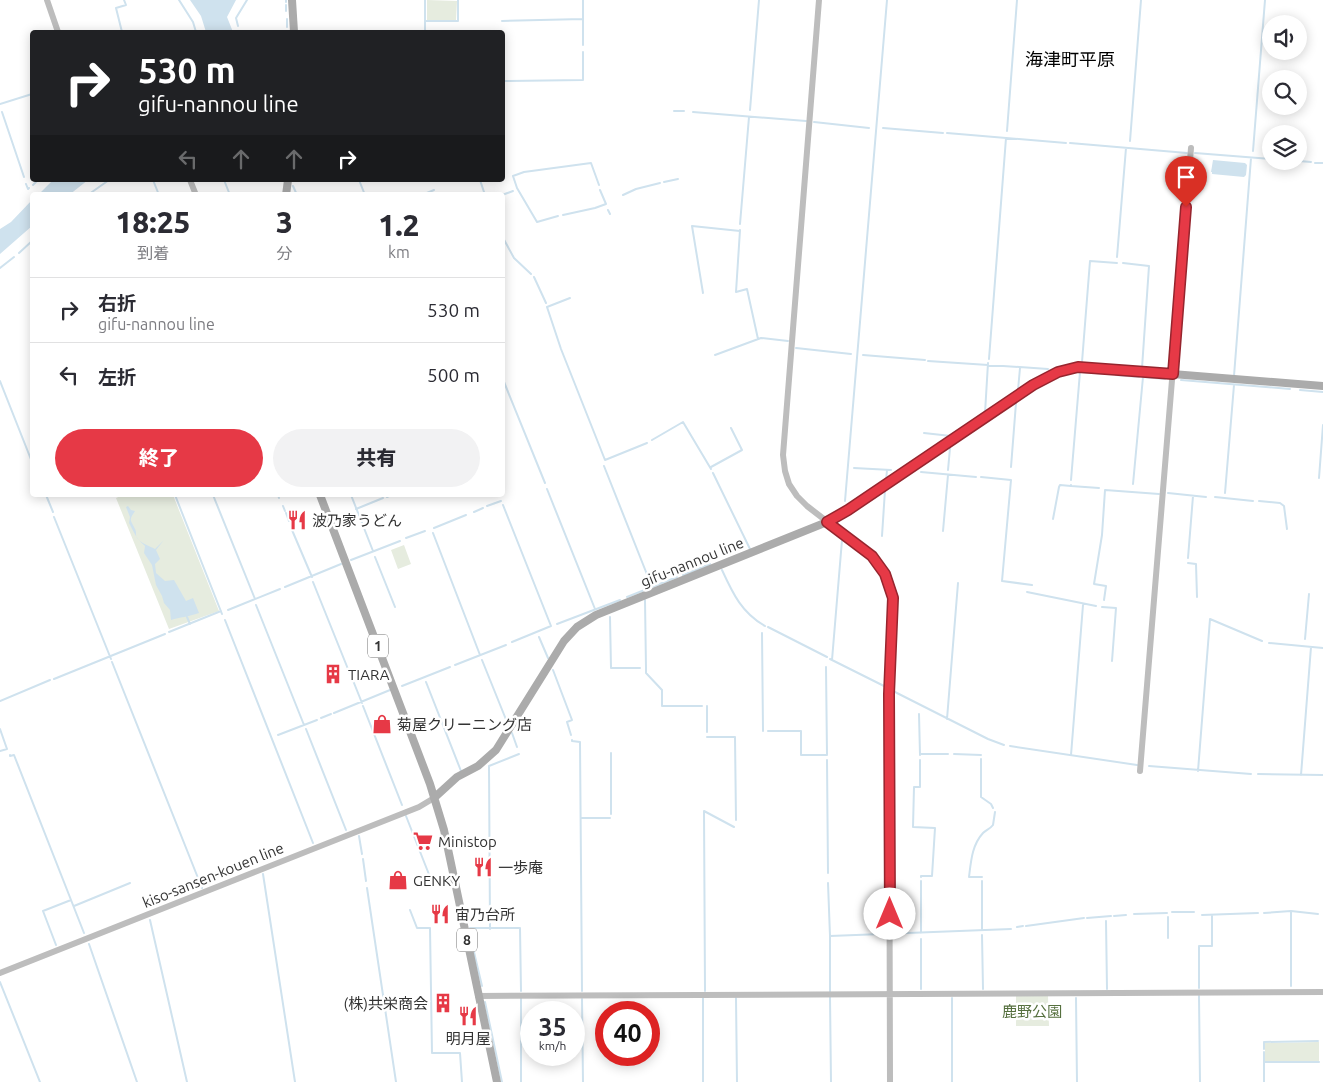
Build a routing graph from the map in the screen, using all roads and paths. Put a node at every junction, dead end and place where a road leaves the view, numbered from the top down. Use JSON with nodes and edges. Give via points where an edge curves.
{"nodes":[{"id":1,"x":47,"y":0,"type":"edge"},
{"id":2,"x":292,"y":0,"type":"edge"},
{"id":3,"x":819,"y":0,"type":"edge"},
{"id":4,"x":57,"y":30,"type":"edge"},
{"id":5,"x":294,"y":30,"type":"edge"},
{"id":6,"x":1191,"y":148,"type":"dead end"},
{"id":7,"x":1173,"y":374,"type":"junction"},
{"id":8,"x":1323,"y":386,"type":"edge"},
{"id":9,"x":321,"y":497,"type":"edge"},
{"id":10,"x":827,"y":522,"type":"junction"},
{"id":11,"x":1140,"y":771,"type":"dead end"},
{"id":12,"x":434,"y":798,"type":"junction"},
{"id":13,"x":0,"y":973,"type":"edge"},
{"id":14,"x":1323,"y":992,"type":"edge"},
{"id":15,"x":890,"y":994,"type":"junction"},
{"id":16,"x":478,"y":996,"type":"junction"},
{"id":17,"x":497,"y":1082,"type":"edge"},
{"id":18,"x":890,"y":1082,"type":"edge"}],
"edges":[{"from":1,"to":4,"type":"street"},
{"from":2,"to":5,"type":"main road"},
{"from":3,"to":10,"type":"street","via":[[783,455],[787,478],[797,496]]},
{"from":6,"to":7,"type":"street"},
{"from":7,"to":8,"type":"main road","name":"gifu-nannou line"},
{"from":7,"to":10,"type":"main road","name":"gifu-nannou line","via":[[1085,367],[1058,372],[1033,385]]},
{"from":7,"to":11,"type":"street"},
{"from":9,"to":12,"type":"main road","number":"1"},
{"from":10,"to":12,"type":"main road","name":"gifu-nannou line","via":[[586,621],[570,634],[553,656],[496,750],[486,761],[457,777]]},
{"from":10,"to":15,"type":"street","via":[[872,556],[885,574],[893,598],[889,694]]},
{"from":12,"to":13,"type":"street","name":"kiso-sansen-kouen line","via":[[419,807]]},
{"from":12,"to":16,"type":"main road","number":"8","via":[[444,830]]},
{"from":14,"to":15,"type":"street"},
{"from":15,"to":16,"type":"street"},
{"from":15,"to":18,"type":"street"},
{"from":16,"to":17,"type":"main road","number":"8"}]}
